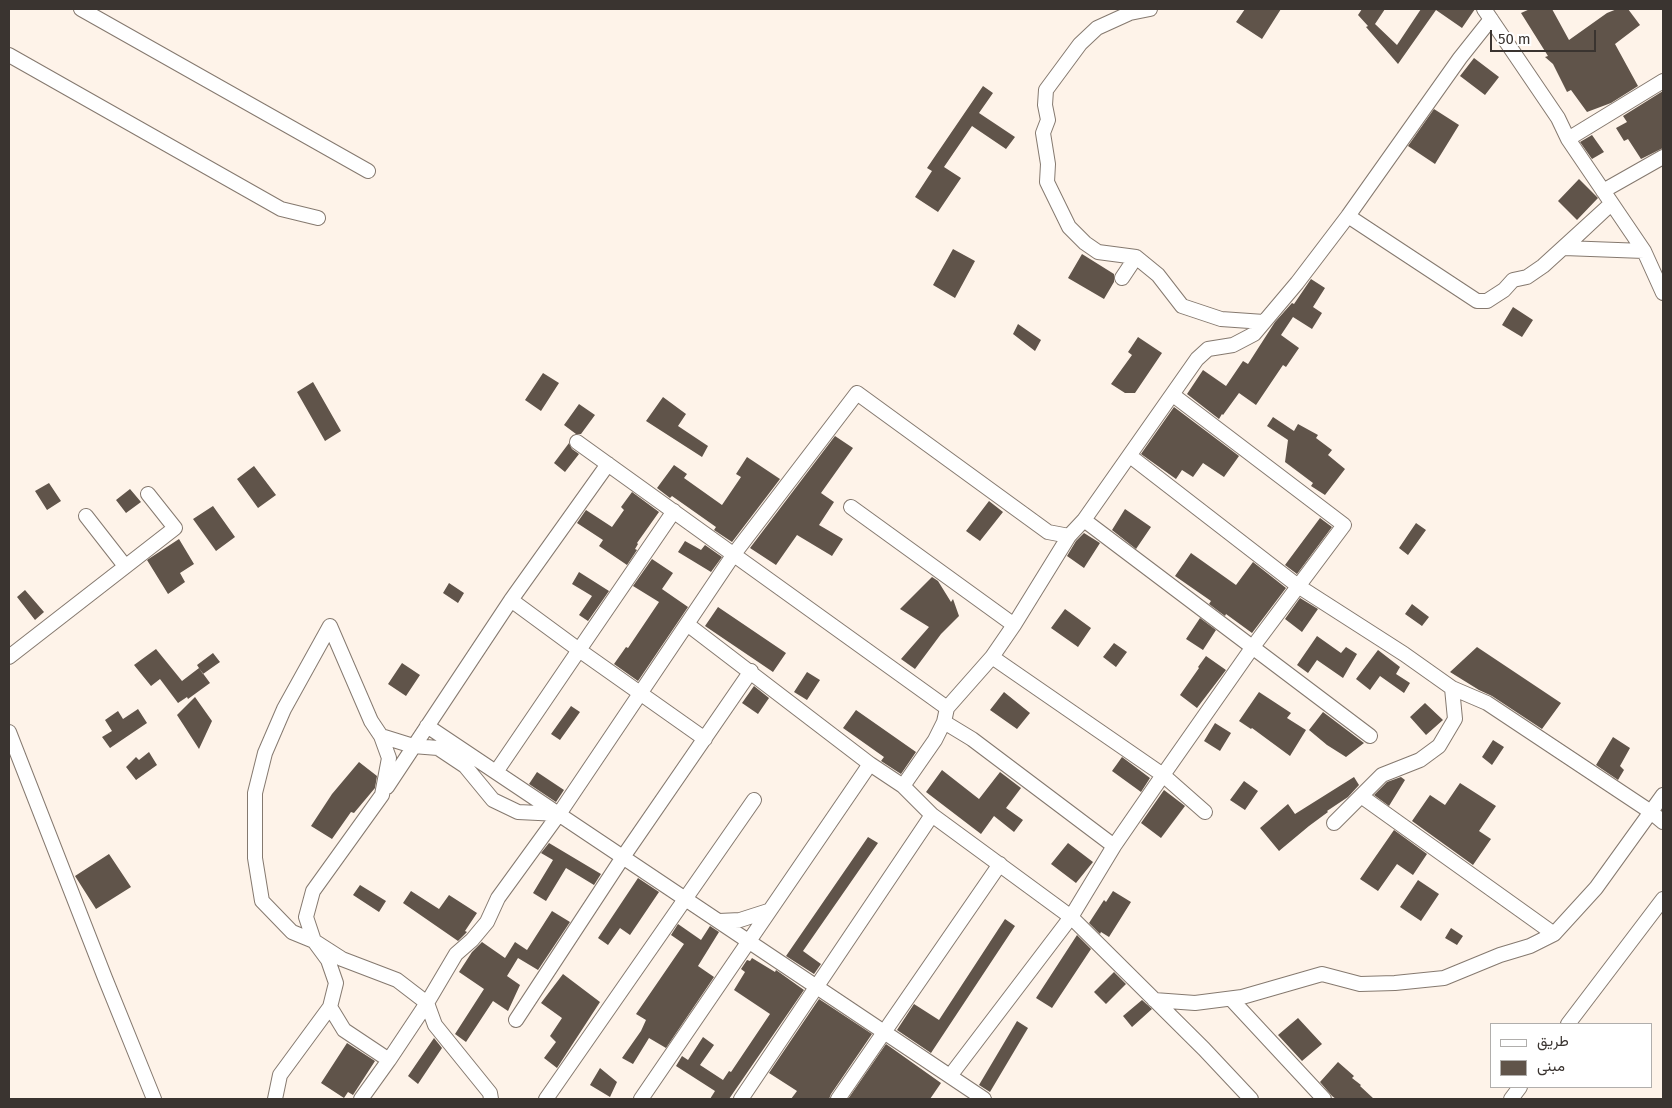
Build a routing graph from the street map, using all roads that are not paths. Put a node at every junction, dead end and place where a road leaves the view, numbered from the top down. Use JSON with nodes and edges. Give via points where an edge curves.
{"nodes":[{"id":1,"x":81,"y":9,"type":"edge"},
{"id":2,"x":1150,"y":9,"type":"edge"},
{"id":3,"x":1488,"y":14,"type":"edge"},
{"id":4,"x":9,"y":55,"type":"edge"},
{"id":5,"x":1663,"y":81,"type":"edge"},
{"id":6,"x":1568,"y":139,"type":"junction"},
{"id":7,"x":1663,"y":157,"type":"edge"},
{"id":8,"x":368,"y":171,"type":"dead end"},
{"id":9,"x":1603,"y":192,"type":"junction"},
{"id":10,"x":1608,"y":207,"type":"junction"},
{"id":11,"x":1348,"y":216,"type":"junction"},
{"id":12,"x":318,"y":218,"type":"dead end"},
{"id":13,"x":1644,"y":251,"type":"junction"},
{"id":14,"x":1136,"y":256,"type":"junction"},
{"id":15,"x":1122,"y":278,"type":"dead end"},
{"id":16,"x":1663,"y":293,"type":"edge"},
{"id":17,"x":1264,"y":322,"type":"junction"},
{"id":18,"x":1174,"y":394,"type":"junction"},
{"id":19,"x":577,"y":442,"type":"dead end"},
{"id":20,"x":1130,"y":456,"type":"junction"},
{"id":21,"x":608,"y":464,"type":"junction"},
{"id":22,"x":148,"y":494,"type":"dead end"},
{"id":23,"x":851,"y":507,"type":"dead end"},
{"id":24,"x":674,"y":511,"type":"junction"},
{"id":25,"x":86,"y":516,"type":"dead end"},
{"id":26,"x":1084,"y":520,"type":"junction"},
{"id":27,"x":1069,"y":536,"type":"junction"},
{"id":28,"x":734,"y":554,"type":"junction"},
{"id":29,"x":125,"y":566,"type":"junction"},
{"id":30,"x":1298,"y":586,"type":"junction"},
{"id":31,"x":511,"y":600,"type":"junction"},
{"id":32,"x":687,"y":624,"type":"junction"},
{"id":33,"x":1014,"y":625,"type":"junction"},
{"id":34,"x":1252,"y":648,"type":"junction"},
{"id":35,"x":579,"y":650,"type":"junction"},
{"id":36,"x":992,"y":656,"type":"junction"},
{"id":37,"x":9,"y":657,"type":"edge"},
{"id":38,"x":751,"y":672,"type":"junction"},
{"id":39,"x":1452,"y":688,"type":"junction"},
{"id":40,"x":640,"y":694,"type":"junction"},
{"id":41,"x":947,"y":708,"type":"junction"},
{"id":42,"x":944,"y":722,"type":"junction"},
{"id":43,"x":426,"y":726,"type":"junction"},
{"id":44,"x":9,"y":732,"type":"edge"},
{"id":45,"x":381,"y":736,"type":"junction"},
{"id":46,"x":1370,"y":736,"type":"dead end"},
{"id":47,"x":705,"y":739,"type":"junction"},
{"id":48,"x":413,"y":746,"type":"junction"},
{"id":49,"x":870,"y":764,"type":"junction"},
{"id":50,"x":496,"y":772,"type":"junction"},
{"id":51,"x":1163,"y":775,"type":"junction"},
{"id":52,"x":903,"y":786,"type":"junction"},
{"id":53,"x":382,"y":795,"type":"junction"},
{"id":54,"x":1663,"y":795,"type":"edge"},
{"id":55,"x":1361,"y":796,"type":"junction"},
{"id":56,"x":754,"y":800,"type":"dead end"},
{"id":57,"x":1205,"y":812,"type":"dead end"},
{"id":58,"x":1651,"y":812,"type":"junction"},
{"id":59,"x":559,"y":814,"type":"junction"},
{"id":60,"x":932,"y":815,"type":"junction"},
{"id":61,"x":1663,"y":822,"type":"edge"},
{"id":62,"x":1334,"y":824,"type":"dead end"},
{"id":63,"x":1114,"y":846,"type":"junction"},
{"id":64,"x":623,"y":857,"type":"junction"},
{"id":65,"x":1000,"y":864,"type":"junction"},
{"id":66,"x":685,"y":898,"type":"junction"},
{"id":67,"x":1663,"y":899,"type":"edge"},
{"id":68,"x":768,"y":911,"type":"junction"},
{"id":69,"x":1071,"y":917,"type":"junction"},
{"id":70,"x":719,"y":921,"type":"junction"},
{"id":71,"x":1554,"y":934,"type":"junction"},
{"id":72,"x":314,"y":941,"type":"junction"},
{"id":73,"x":748,"y":941,"type":"junction"},
{"id":74,"x":818,"y":987,"type":"junction"},
{"id":75,"x":1231,"y":999,"type":"junction"},
{"id":76,"x":1154,"y":1000,"type":"junction"},
{"id":77,"x":427,"y":1003,"type":"junction"},
{"id":78,"x":330,"y":1007,"type":"junction"},
{"id":79,"x":516,"y":1020,"type":"dead end"},
{"id":80,"x":1569,"y":1023,"type":"edge"},
{"id":81,"x":884,"y":1032,"type":"junction"},
{"id":82,"x":389,"y":1060,"type":"junction"},
{"id":83,"x":950,"y":1076,"type":"junction"},
{"id":84,"x":1519,"y":1088,"type":"edge"},
{"id":85,"x":154,"y":1099,"type":"edge"},
{"id":86,"x":275,"y":1099,"type":"edge"},
{"id":87,"x":362,"y":1099,"type":"edge"},
{"id":88,"x":491,"y":1099,"type":"edge"},
{"id":89,"x":546,"y":1099,"type":"edge"},
{"id":90,"x":641,"y":1099,"type":"edge"},
{"id":91,"x":741,"y":1099,"type":"edge"},
{"id":92,"x":838,"y":1099,"type":"edge"},
{"id":93,"x":984,"y":1099,"type":"edge"},
{"id":94,"x":1251,"y":1099,"type":"edge"},
{"id":95,"x":1324,"y":1099,"type":"edge"},
{"id":96,"x":1512,"y":1099,"type":"edge"}],
"edges":[{"from":1,"to":8,"type":"street"},
{"from":2,"to":14,"type":"street","via":[[1130,13],[1097,28],[1080,44],[1046,90],[1044,105],[1048,120],[1043,132],[1047,182],[1069,227],[1098,252]]},
{"from":3,"to":6,"type":"street","via":[[1558,118]]},
{"from":3,"to":11,"type":"street"},
{"from":4,"to":12,"type":"street","via":[[281,209]]},
{"from":5,"to":6,"type":"street"},
{"from":6,"to":9,"type":"street"},
{"from":7,"to":9,"type":"street"},
{"from":9,"to":10,"type":"street"},
{"from":10,"to":11,"type":"street","via":[[1543,266],[1527,277],[1513,280],[1487,302],[1477,301]]},
{"from":10,"to":13,"type":"street"},
{"from":10,"to":13,"type":"street","via":[[1564,248]]},
{"from":11,"to":17,"type":"street"},
{"from":13,"to":16,"type":"street"},
{"from":14,"to":15,"type":"street"},
{"from":14,"to":17,"type":"street","via":[[1158,275],[1182,306],[1221,319]]},
{"from":17,"to":18,"type":"street","via":[[1254,334],[1233,345],[1208,348]]},
{"from":18,"to":20,"type":"street"},
{"from":18,"to":30,"type":"street","via":[[1344,525]]},
{"from":19,"to":21,"type":"street"},
{"from":20,"to":26,"type":"street"},
{"from":20,"to":30,"type":"street"},
{"from":21,"to":24,"type":"street"},
{"from":21,"to":31,"type":"street"},
{"from":22,"to":29,"type":"street","via":[[175,528]]},
{"from":23,"to":33,"type":"street"},
{"from":24,"to":28,"type":"street"},
{"from":24,"to":35,"type":"street"},
{"from":25,"to":29,"type":"street"},
{"from":26,"to":27,"type":"street"},
{"from":26,"to":34,"type":"street"},
{"from":27,"to":28,"type":"street","via":[[1048,532],[857,393]]},
{"from":27,"to":33,"type":"street"},
{"from":28,"to":32,"type":"street"},
{"from":28,"to":41,"type":"street"},
{"from":29,"to":37,"type":"street"},
{"from":30,"to":34,"type":"street"},
{"from":30,"to":39,"type":"street"},
{"from":31,"to":35,"type":"street"},
{"from":31,"to":43,"type":"street"},
{"from":32,"to":38,"type":"street"},
{"from":32,"to":40,"type":"street"},
{"from":33,"to":36,"type":"street"},
{"from":34,"to":46,"type":"street"},
{"from":34,"to":51,"type":"street"},
{"from":35,"to":40,"type":"street"},
{"from":35,"to":50,"type":"street"},
{"from":36,"to":41,"type":"street"},
{"from":36,"to":51,"type":"street"},
{"from":38,"to":47,"type":"street"},
{"from":38,"to":49,"type":"street"},
{"from":39,"to":55,"type":"street","via":[[1455,719],[1440,746],[1420,760],[1382,775]]},
{"from":39,"to":58,"type":"street","via":[[1487,703]]},
{"from":40,"to":47,"type":"street"},
{"from":40,"to":59,"type":"street"},
{"from":41,"to":42,"type":"street"},
{"from":42,"to":52,"type":"street"},
{"from":42,"to":63,"type":"street","via":[[972,739]]},
{"from":43,"to":48,"type":"street"},
{"from":43,"to":50,"type":"street"},
{"from":44,"to":85,"type":"street"},
{"from":45,"to":48,"type":"street"},
{"from":45,"to":53,"type":"street","via":[[389,758]]},
{"from":45,"to":72,"type":"street","via":[[371,721],[330,626],[284,709],[265,753],[255,793],[255,858],[262,901],[292,932]]},
{"from":47,"to":64,"type":"street"},
{"from":48,"to":53,"type":"street"},
{"from":48,"to":59,"type":"street","via":[[438,748],[465,766],[494,800],[518,812]]},
{"from":49,"to":52,"type":"street"},
{"from":49,"to":68,"type":"street"},
{"from":50,"to":59,"type":"street"},
{"from":51,"to":57,"type":"street"},
{"from":51,"to":63,"type":"street"},
{"from":52,"to":60,"type":"street"},
{"from":53,"to":72,"type":"street","via":[[313,891],[306,917]]},
{"from":54,"to":58,"type":"street"},
{"from":55,"to":62,"type":"street"},
{"from":55,"to":71,"type":"street"},
{"from":56,"to":66,"type":"street"},
{"from":58,"to":61,"type":"street"},
{"from":58,"to":71,"type":"street","via":[[1596,888]]},
{"from":59,"to":64,"type":"street"},
{"from":59,"to":77,"type":"street","via":[[498,898],[487,922],[456,954]]},
{"from":60,"to":65,"type":"street"},
{"from":60,"to":74,"type":"street"},
{"from":63,"to":69,"type":"street"},
{"from":64,"to":66,"type":"street"},
{"from":64,"to":79,"type":"street"},
{"from":65,"to":69,"type":"street"},
{"from":65,"to":81,"type":"street"},
{"from":66,"to":70,"type":"street"},
{"from":66,"to":89,"type":"street"},
{"from":67,"to":80,"type":"street"},
{"from":68,"to":70,"type":"street","via":[[740,920]]},
{"from":68,"to":73,"type":"street"},
{"from":69,"to":76,"type":"street"},
{"from":69,"to":83,"type":"street"},
{"from":70,"to":73,"type":"street"},
{"from":71,"to":75,"type":"street","via":[[1444,978],[1360,984],[1322,974]]},
{"from":72,"to":77,"type":"street","via":[[342,959],[397,980]]},
{"from":72,"to":78,"type":"street","via":[[328,960],[336,983]]},
{"from":73,"to":74,"type":"street"},
{"from":73,"to":90,"type":"street"},
{"from":74,"to":81,"type":"street"},
{"from":74,"to":91,"type":"street"},
{"from":75,"to":76,"type":"street","via":[[1195,1003]]},
{"from":75,"to":95,"type":"street"},
{"from":76,"to":94,"type":"street"},
{"from":77,"to":82,"type":"street"},
{"from":77,"to":88,"type":"street","via":[[434,1025],[490,1093]]},
{"from":78,"to":82,"type":"street","via":[[344,1030]]},
{"from":78,"to":86,"type":"street","via":[[280,1075]]},
{"from":81,"to":83,"type":"street"},
{"from":81,"to":92,"type":"street"},
{"from":82,"to":87,"type":"street"},
{"from":83,"to":93,"type":"street"},
{"from":84,"to":96,"type":"street"}]}
